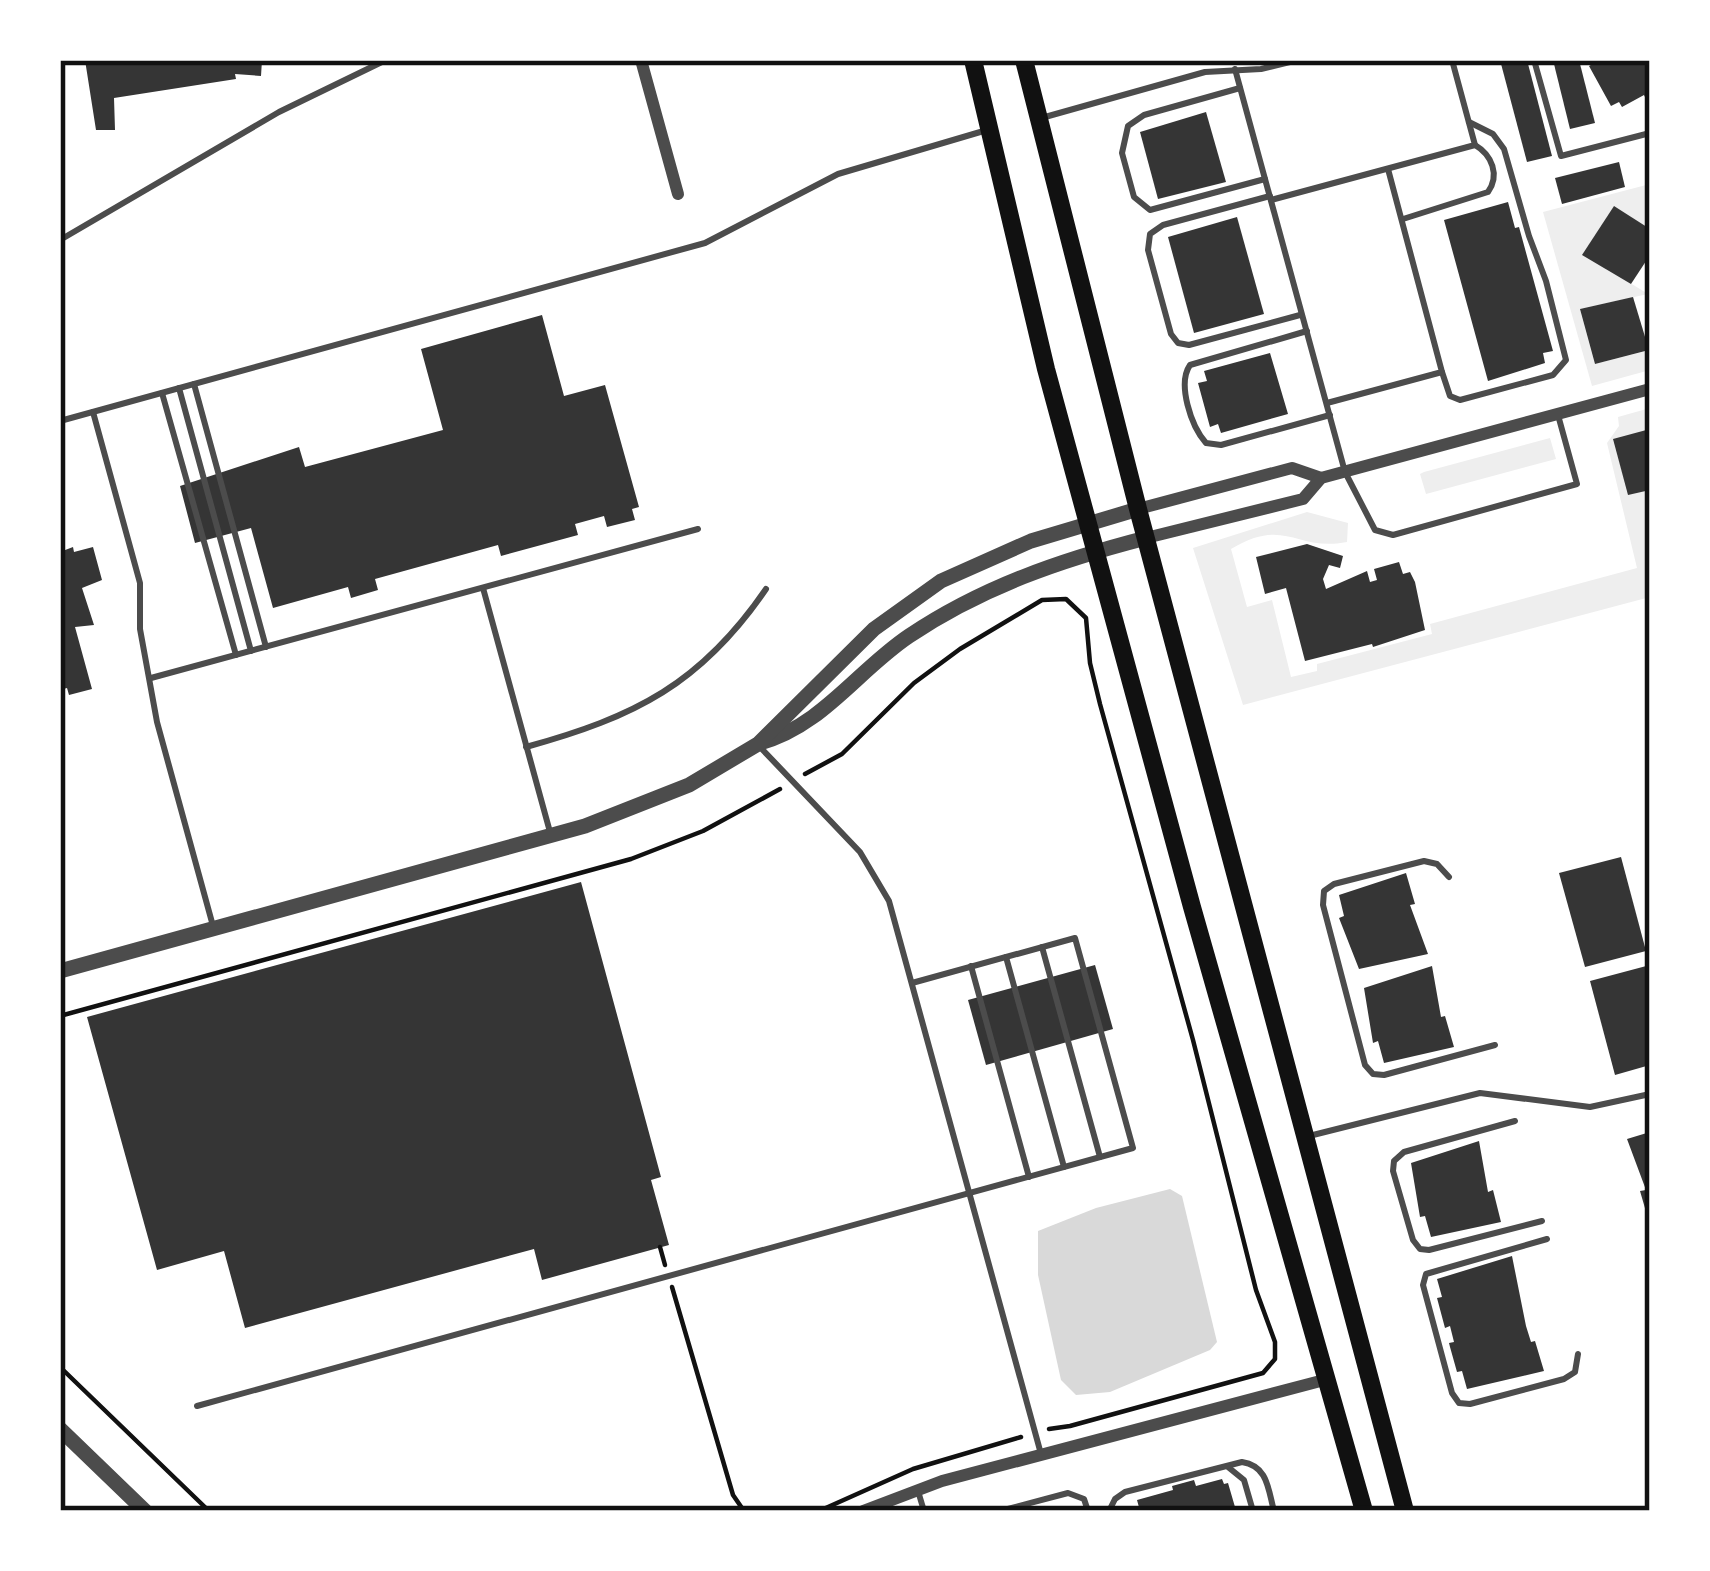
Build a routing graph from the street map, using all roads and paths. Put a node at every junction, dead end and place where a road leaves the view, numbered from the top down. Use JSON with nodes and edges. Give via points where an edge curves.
{"nodes":[{"id":1,"x":386,"y":60,"type":"edge"},
{"id":2,"x":640,"y":60,"type":"edge"},
{"id":3,"x":973,"y":60,"type":"edge"},
{"id":4,"x":1024,"y":60,"type":"edge"},
{"id":5,"x":1298,"y":60,"type":"edge"},
{"id":6,"x":1452,"y":60,"type":"edge"},
{"id":7,"x":1534,"y":60,"type":"edge"},
{"id":8,"x":1235,"y":69,"type":"junction"},
{"id":9,"x":1240,"y":88,"type":"junction"},
{"id":10,"x":1039,"y":118,"type":"junction"},
{"id":11,"x":1469,"y":122,"type":"junction"},
{"id":12,"x":989,"y":129,"type":"junction"},
{"id":13,"x":1650,"y":133,"type":"edge"},
{"id":14,"x":1475,"y":145,"type":"junction"},
{"id":15,"x":1388,"y":169,"type":"junction"},
{"id":16,"x":1265,"y":179,"type":"junction"},
{"id":17,"x":678,"y":194,"type":"dead end"},
{"id":18,"x":1270,"y":198,"type":"junction"},
{"id":19,"x":1401,"y":219,"type":"junction"},
{"id":20,"x":60,"y":240,"type":"edge"},
{"id":21,"x":1302,"y":314,"type":"junction"},
{"id":22,"x":1307,"y":331,"type":"junction"},
{"id":23,"x":1442,"y":372,"type":"junction"},
{"id":24,"x":194,"y":384,"type":"junction"},
{"id":25,"x":179,"y":388,"type":"junction"},
{"id":26,"x":1650,"y":389,"type":"edge"},
{"id":27,"x":163,"y":393,"type":"junction"},
{"id":28,"x":1327,"y":404,"type":"junction"},
{"id":29,"x":93,"y":412,"type":"junction"},
{"id":30,"x":1330,"y":415,"type":"junction"},
{"id":31,"x":1558,"y":415,"type":"junction"},
{"id":32,"x":60,"y":421,"type":"edge"},
{"id":33,"x":1346,"y":472,"type":"junction"},
{"id":34,"x":1322,"y":478,"type":"junction"},
{"id":35,"x":1138,"y":509,"type":"junction"},
{"id":36,"x":1088,"y":522,"type":"junction"},
{"id":37,"x":698,"y":529,"type":"dead end"},
{"id":38,"x":1146,"y":538,"type":"junction"},
{"id":39,"x":1096,"y":551,"type":"junction"},
{"id":40,"x":483,"y":588,"type":"junction"},
{"id":41,"x":766,"y":589,"type":"dead end"},
{"id":42,"x":266,"y":647,"type":"junction"},
{"id":43,"x":251,"y":651,"type":"junction"},
{"id":44,"x":236,"y":655,"type":"junction"},
{"id":45,"x":151,"y":678,"type":"junction"},
{"id":46,"x":758,"y":744,"type":"junction"},
{"id":47,"x":526,"y":746,"type":"junction"},
{"id":48,"x":791,"y":782,"type":"junction"},
{"id":49,"x":551,"y":836,"type":"junction"},
{"id":50,"x":1449,"y":877,"type":"dead end"},
{"id":51,"x":214,"y":929,"type":"junction"},
{"id":52,"x":1042,"y":947,"type":"junction"},
{"id":53,"x":1006,"y":957,"type":"junction"},
{"id":54,"x":971,"y":966,"type":"junction"},
{"id":55,"x":60,"y":971,"type":"edge"},
{"id":56,"x":911,"y":983,"type":"junction"},
{"id":57,"x":60,"y":1016,"type":"edge"},
{"id":58,"x":1495,"y":1045,"type":"dead end"},
{"id":59,"x":1650,"y":1094,"type":"edge"},
{"id":60,"x":1515,"y":1120,"type":"dead end"},
{"id":61,"x":1305,"y":1137,"type":"junction"},
{"id":62,"x":1100,"y":1157,"type":"junction"},
{"id":63,"x":1064,"y":1167,"type":"junction"},
{"id":64,"x":1029,"y":1177,"type":"junction"},
{"id":65,"x":969,"y":1193,"type":"junction"},
{"id":66,"x":1542,"y":1221,"type":"dead end"},
{"id":67,"x":1547,"y":1239,"type":"dead end"},
{"id":68,"x":660,"y":1247,"type":"dead end"},
{"id":69,"x":668,"y":1276,"type":"junction"},
{"id":70,"x":1578,"y":1354,"type":"dead end"},
{"id":71,"x":60,"y":1367,"type":"edge"},
{"id":72,"x":1328,"y":1379,"type":"junction"},
{"id":73,"x":197,"y":1406,"type":"dead end"},
{"id":74,"x":60,"y":1429,"type":"edge"},
{"id":75,"x":1035,"y":1432,"type":"junction"},
{"id":76,"x":1041,"y":1454,"type":"junction"},
{"id":77,"x":1224,"y":1466,"type":"junction"},
{"id":78,"x":917,"y":1488,"type":"junction"},
{"id":79,"x":145,"y":1511,"type":"edge"},
{"id":80,"x":209,"y":1511,"type":"edge"},
{"id":81,"x":744,"y":1511,"type":"edge"},
{"id":82,"x":819,"y":1511,"type":"edge"},
{"id":83,"x":863,"y":1511,"type":"edge"},
{"id":84,"x":924,"y":1511,"type":"edge"},
{"id":85,"x":1000,"y":1511,"type":"edge"},
{"id":86,"x":1088,"y":1511,"type":"edge"},
{"id":87,"x":1109,"y":1511,"type":"edge"},
{"id":88,"x":1252,"y":1511,"type":"edge"},
{"id":89,"x":1274,"y":1511,"type":"edge"},
{"id":90,"x":1364,"y":1511,"type":"edge"},
{"id":91,"x":1405,"y":1511,"type":"edge"}],
"edges":[{"from":1,"to":20,"type":"lane","via":[[279,112]]},
{"from":2,"to":17,"type":"street"},
{"from":3,"to":12,"type":"main road"},
{"from":4,"to":10,"type":"main road"},
{"from":5,"to":8,"type":"lane"},
{"from":6,"to":11,"type":"lane"},
{"from":7,"to":13,"type":"lane","via":[[1561,156]]},
{"from":8,"to":9,"type":"lane"},
{"from":8,"to":10,"type":"lane"},
{"from":9,"to":16,"type":"lane"},
{"from":9,"to":16,"type":"lane","via":[[1135,119],[1122,153],[1134,197],[1150,210]]},
{"from":10,"to":35,"type":"main road"},
{"from":11,"to":14,"type":"lane"},
{"from":11,"to":23,"type":"lane","via":[[1504,149],[1566,360],[1552,375],[1460,400],[1450,396]]},
{"from":12,"to":24,"type":"lane","via":[[838,175],[705,244]]},
{"from":12,"to":36,"type":"main road"},
{"from":14,"to":15,"type":"lane"},
{"from":14,"to":19,"type":"lane","via":[[1490,158],[1488,193]]},
{"from":15,"to":18,"type":"lane"},
{"from":15,"to":19,"type":"lane"},
{"from":16,"to":18,"type":"lane"},
{"from":18,"to":21,"type":"lane"},
{"from":18,"to":21,"type":"lane","via":[[1150,234],[1171,334],[1189,345]]},
{"from":19,"to":23,"type":"lane"},
{"from":21,"to":22,"type":"lane"},
{"from":22,"to":28,"type":"lane"},
{"from":22,"to":30,"type":"lane","via":[[1196,361],[1184,383],[1200,438],[1213,445]]},
{"from":23,"to":28,"type":"lane"},
{"from":24,"to":25,"type":"lane"},
{"from":24,"to":42,"type":"lane"},
{"from":25,"to":27,"type":"lane"},
{"from":25,"to":43,"type":"lane"},
{"from":26,"to":31,"type":"street"},
{"from":27,"to":29,"type":"lane"},
{"from":27,"to":44,"type":"lane"},
{"from":28,"to":30,"type":"lane"},
{"from":29,"to":32,"type":"lane"},
{"from":29,"to":45,"type":"lane","via":[[140,583]]},
{"from":30,"to":33,"type":"lane"},
{"from":31,"to":33,"type":"street"},
{"from":31,"to":33,"type":"lane","via":[[1577,484],[1393,535],[1375,530]]},
{"from":33,"to":34,"type":"street"},
{"from":34,"to":35,"type":"street","via":[[1292,468]]},
{"from":34,"to":38,"type":"street","via":[[1303,499]]},
{"from":35,"to":36,"type":"street"},
{"from":35,"to":38,"type":"main road"},
{"from":36,"to":39,"type":"main road"},
{"from":36,"to":46,"type":"street","via":[[971,565],[917,596],[835,664]]},
{"from":37,"to":40,"type":"lane"},
{"from":38,"to":39,"type":"street"},
{"from":38,"to":61,"type":"main road"},
{"from":39,"to":46,"type":"street","via":[[937,618],[805,724]]},
{"from":39,"to":72,"type":"main road"},
{"from":40,"to":42,"type":"lane"},
{"from":40,"to":47,"type":"lane"},
{"from":41,"to":47,"type":"lane","via":[[728,640],[672,689],[626,715]]},
{"from":42,"to":43,"type":"lane"},
{"from":43,"to":44,"type":"lane"},
{"from":44,"to":45,"type":"lane"},
{"from":45,"to":51,"type":"lane"},
{"from":46,"to":48,"type":"lane"},
{"from":46,"to":49,"type":"street","via":[[652,802]]},
{"from":47,"to":49,"type":"lane"},
{"from":48,"to":56,"type":"lane","via":[[881,884]]},
{"from":48,"to":57,"type":"path","via":[[631,860]]},
{"from":48,"to":75,"type":"path","via":[[842,754],[936,665],[1042,601],[1066,599],[1086,618],[1100,704],[1276,1350],[1263,1373]]},
{"from":49,"to":51,"type":"street"},
{"from":50,"to":58,"type":"lane","via":[[1424,861],[1324,891],[1365,1065],[1384,1075]]},
{"from":51,"to":55,"type":"street"},
{"from":52,"to":53,"type":"lane"},
{"from":52,"to":62,"type":"lane"},
{"from":52,"to":62,"type":"lane","via":[[1075,938],[1081,959],[1133,1148]]},
{"from":53,"to":54,"type":"lane"},
{"from":53,"to":63,"type":"lane"},
{"from":54,"to":56,"type":"lane"},
{"from":54,"to":64,"type":"lane"},
{"from":56,"to":65,"type":"lane"},
{"from":59,"to":61,"type":"lane","via":[[1590,1107],[1480,1093]]},
{"from":60,"to":66,"type":"lane","via":[[1404,1152],[1393,1172],[1420,1249]]},
{"from":61,"to":91,"type":"main road"},
{"from":62,"to":63,"type":"lane"},
{"from":63,"to":64,"type":"lane"},
{"from":64,"to":65,"type":"lane"},
{"from":65,"to":69,"type":"lane"},
{"from":65,"to":75,"type":"lane"},
{"from":67,"to":70,"type":"lane","via":[[1426,1274],[1452,1394],[1470,1404],[1564,1379],[1575,1372]]},
{"from":68,"to":69,"type":"path"},
{"from":69,"to":73,"type":"lane"},
{"from":69,"to":81,"type":"path"},
{"from":71,"to":80,"type":"path"},
{"from":72,"to":76,"type":"street"},
{"from":72,"to":90,"type":"main road"},
{"from":74,"to":79,"type":"street"},
{"from":75,"to":76,"type":"lane"},
{"from":75,"to":82,"type":"path","via":[[913,1469]]},
{"from":76,"to":78,"type":"street"},
{"from":77,"to":87,"type":"lane","via":[[1125,1492]]},
{"from":77,"to":88,"type":"lane","via":[[1244,1480]]},
{"from":77,"to":89,"type":"lane","via":[[1258,1467]]},
{"from":78,"to":83,"type":"street"},
{"from":78,"to":84,"type":"lane"},
{"from":85,"to":86,"type":"lane","via":[[1069,1493]]}]}
